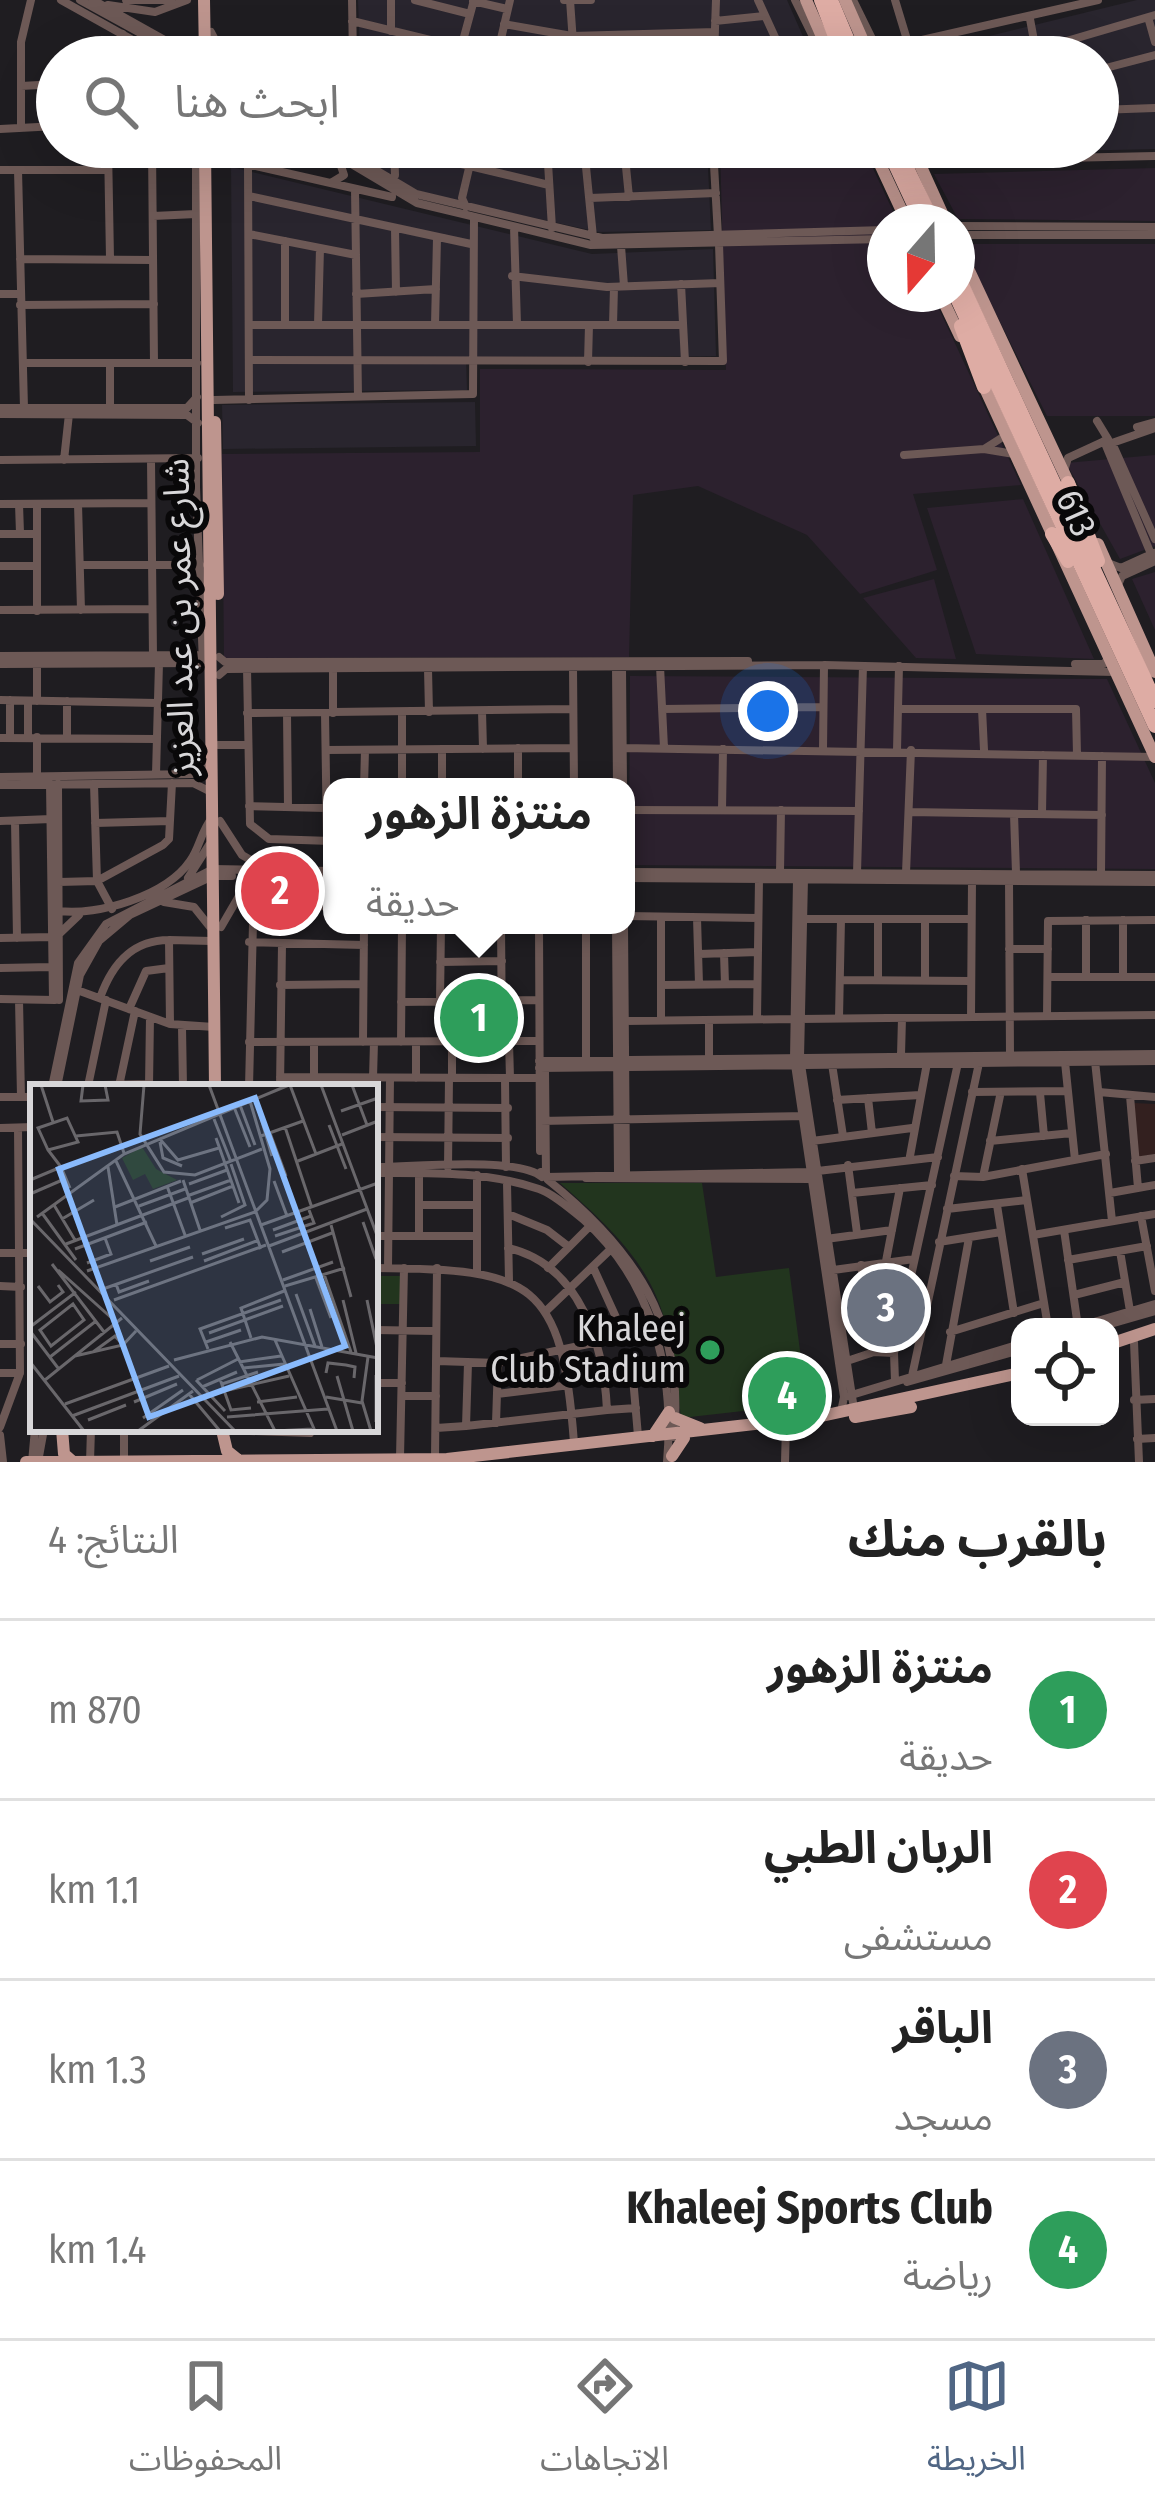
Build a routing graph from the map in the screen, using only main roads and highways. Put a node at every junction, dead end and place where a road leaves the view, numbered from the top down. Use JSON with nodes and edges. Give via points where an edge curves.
{"nodes":[{"id":1,"x":208,"y":0,"type":"edge"},
{"id":2,"x":806,"y":0,"type":"edge"},
{"id":3,"x":849,"y":0,"type":"edge"},
{"id":4,"x":824,"y":2,"type":"edge"},
{"id":5,"x":208,"y":36,"type":"edge"},
{"id":6,"x":818,"y":36,"type":"edge"},
{"id":7,"x":836,"y":36,"type":"edge"},
{"id":8,"x":843,"y":36,"type":"edge"},
{"id":9,"x":867,"y":36,"type":"edge"},
{"id":10,"x":208,"y":168,"type":"edge"},
{"id":11,"x":208,"y":168,"type":"edge"},
{"id":12,"x":883,"y":168,"type":"edge"},
{"id":13,"x":896,"y":168,"type":"edge"},
{"id":14,"x":905,"y":168,"type":"edge"},
{"id":15,"x":926,"y":168,"type":"edge"},
{"id":16,"x":901,"y":204,"type":"edge"},
{"id":17,"x":905,"y":204,"type":"edge"},
{"id":18,"x":931,"y":204,"type":"edge"},
{"id":19,"x":937,"y":204,"type":"edge"},
{"id":20,"x":975,"y":268,"type":"edge"},
{"id":21,"x":955,"y":312,"type":"edge"},
{"id":22,"x":956,"y":312,"type":"edge"},
{"id":23,"x":975,"y":312,"type":"edge"},
{"id":24,"x":984,"y":387,"type":"joint"},
{"id":25,"x":1066,"y":478,"type":"junction"},
{"id":26,"x":1052,"y":534,"type":"junction"},
{"id":27,"x":211,"y":661,"type":"junction"},
{"id":28,"x":1122,"y":670,"type":"junction"},
{"id":29,"x":1155,"y":672,"type":"edge"},
{"id":30,"x":1152,"y":695,"type":"edge"},
{"id":31,"x":1155,"y":726,"type":"edge"},
{"id":32,"x":1155,"y":757,"type":"edge"},
{"id":33,"x":215,"y":822,"type":"junction"},
{"id":34,"x":217,"y":873,"type":"junction"},
{"id":35,"x":218,"y":1084,"type":"edge"},
{"id":36,"x":218,"y":1084,"type":"edge"},
{"id":37,"x":1155,"y":1332,"type":"edge"},
{"id":38,"x":1119,"y":1344,"type":"edge"},
{"id":39,"x":1119,"y":1345,"type":"edge"},
{"id":40,"x":1011,"y":1377,"type":"edge"},
{"id":41,"x":1011,"y":1378,"type":"edge"},
{"id":42,"x":673,"y":1430,"type":"junction"},
{"id":43,"x":62,"y":1432,"type":"edge"},
{"id":44,"x":219,"y":1432,"type":"edge"},
{"id":45,"x":219,"y":1432,"type":"edge"},
{"id":46,"x":645,"y":1436,"type":"junction"},
{"id":47,"x":124,"y":1460,"type":"edge"},
{"id":48,"x":400,"y":1460,"type":"edge"},
{"id":49,"x":435,"y":1460,"type":"edge"},
{"id":50,"x":671,"y":1460,"type":"edge"},
{"id":51,"x":196,"y":1461,"type":"edge"},
{"id":52,"x":219,"y":1461,"type":"edge"},
{"id":53,"x":247,"y":1461,"type":"edge"},
{"id":54,"x":308,"y":1461,"type":"edge"},
{"id":55,"x":32,"y":1462,"type":"edge"},
{"id":56,"x":72,"y":1462,"type":"edge"},
{"id":57,"x":90,"y":1462,"type":"edge"},
{"id":58,"x":490,"y":1462,"type":"edge"}],
"edges":[{"from":1,"to":5,"type":"main road"},
{"from":2,"to":6,"type":"main road"},
{"from":3,"to":9,"type":"main road"},
{"from":4,"to":7,"type":"highway"},
{"from":4,"to":8,"type":"highway"},
{"from":10,"to":27,"type":"main road","name":"شارع عمر بن عبد العزيز"},
{"from":11,"to":27,"type":"main road","name":"شارع عمر بن عبد العزيز","via":[[217,544]]},
{"from":12,"to":16,"type":"main road"},
{"from":13,"to":17,"type":"highway"},
{"from":14,"to":18,"type":"highway"},
{"from":15,"to":19,"type":"main road"},
{"from":20,"to":25,"type":"main road"},
{"from":21,"to":24,"type":"highway"},
{"from":22,"to":28,"type":"highway","number":"613"},
{"from":23,"to":30,"type":"highway","number":"613"},
{"from":24,"to":26,"type":"main road","name":"613"},
{"from":25,"to":29,"type":"main road"},
{"from":25,"to":30,"type":"highway"},
{"from":26,"to":28,"type":"highway"},
{"from":26,"to":28,"type":"main road","name":"613"},
{"from":27,"to":33,"type":"main road","name":"شارع عمر بن عبد العزيز"},
{"from":27,"to":33,"type":"main road","name":"شارع عمر بن عبد العزيز"},
{"from":28,"to":31,"type":"highway","number":"613"},
{"from":28,"to":32,"type":"main road","name":"613"},
{"from":33,"to":34,"type":"main road","name":"شارع عمر بن عبد العزيز"},
{"from":34,"to":35,"type":"main road","name":"شارع عمر بن عبد العزيز"},
{"from":34,"to":36,"type":"main road","name":"شارع عمر بن عبد العزيز"},
{"from":37,"to":38,"type":"main road"},
{"from":37,"to":39,"type":"main road"},
{"from":40,"to":42,"type":"main road","via":[[706,1431]]},
{"from":41,"to":42,"type":"main road","via":[[877,1415]]},
{"from":42,"to":46,"type":"main road"},
{"from":42,"to":46,"type":"main road"},
{"from":42,"to":50,"type":"main road"},
{"from":42,"to":58,"type":"main road"},
{"from":43,"to":56,"type":"main road"},
{"from":44,"to":51,"type":"main road","via":[[210,1454]]},
{"from":45,"to":53,"type":"main road","via":[[227,1451]]},
{"from":46,"to":49,"type":"main road"},
{"from":47,"to":51,"type":"main road"},
{"from":47,"to":57,"type":"main road"},
{"from":48,"to":49,"type":"main road"},
{"from":48,"to":54,"type":"main road"},
{"from":51,"to":52,"type":"main road"},
{"from":52,"to":53,"type":"main road"},
{"from":53,"to":54,"type":"main road"},
{"from":55,"to":56,"type":"main road"},
{"from":56,"to":57,"type":"main road"}]}
